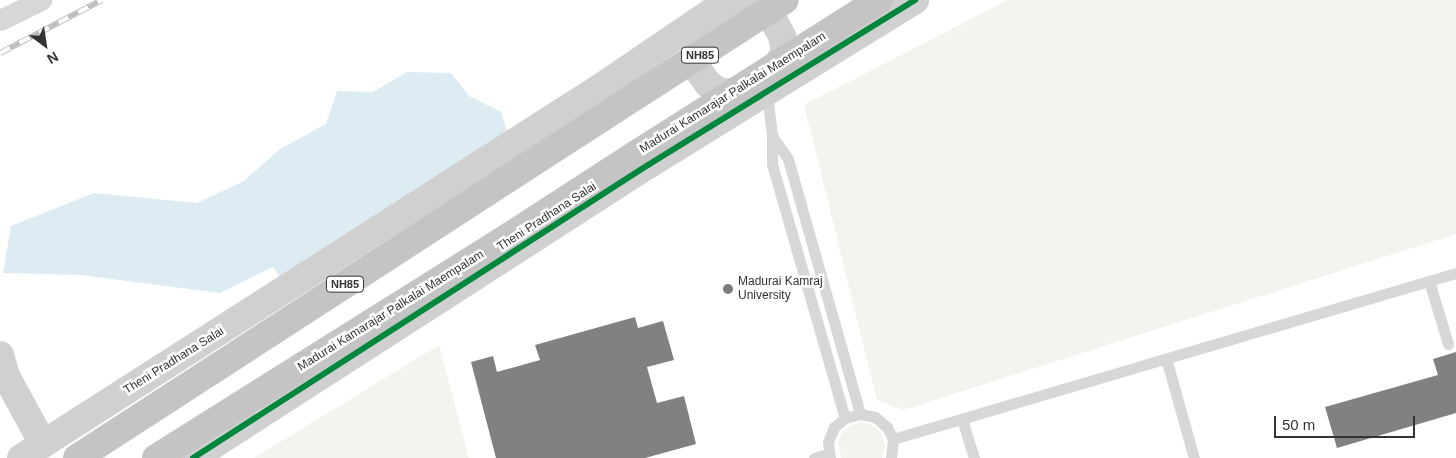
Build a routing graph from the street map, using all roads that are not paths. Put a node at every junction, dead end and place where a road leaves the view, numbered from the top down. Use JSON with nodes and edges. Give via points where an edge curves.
{"nodes":[{"id":1,"x":41,"y":0,"type":"edge"},
{"id":2,"x":785,"y":0,"type":"edge"},
{"id":3,"x":879,"y":0,"type":"edge"},
{"id":4,"x":916,"y":0,"type":"edge"},
{"id":5,"x":739,"y":5,"type":"edge"},
{"id":6,"x":0,"y":20,"type":"edge"},
{"id":7,"x":702,"y":38,"type":"junction"},
{"id":8,"x":668,"y":41,"type":"junction"},
{"id":9,"x":760,"y":83,"type":"junction"},
{"id":10,"x":772,"y":136,"type":"junction"},
{"id":11,"x":1456,"y":273,"type":"edge"},
{"id":12,"x":1429,"y":281,"type":"junction"},
{"id":13,"x":1448,"y":344,"type":"dead end"},
{"id":14,"x":0,"y":355,"type":"edge"},
{"id":15,"x":1166,"y":358,"type":"junction"},
{"id":16,"x":860,"y":414,"type":"junction"},
{"id":17,"x":845,"y":418,"type":"junction"},
{"id":18,"x":962,"y":419,"type":"junction"},
{"id":19,"x":893,"y":439,"type":"junction"},
{"id":20,"x":32,"y":451,"type":"edge"},
{"id":21,"x":829,"y":456,"type":"edge"},
{"id":22,"x":77,"y":458,"type":"edge"},
{"id":23,"x":156,"y":458,"type":"edge"},
{"id":24,"x":193,"y":458,"type":"edge"},
{"id":25,"x":814,"y":458,"type":"edge"},
{"id":26,"x":891,"y":458,"type":"edge"},
{"id":27,"x":974,"y":458,"type":"edge"},
{"id":28,"x":1194,"y":458,"type":"edge"}],
"edges":[{"from":1,"to":6,"type":"street"},
{"from":2,"to":22,"type":"highway","number":"NH85","bridge":true},
{"from":3,"to":23,"type":"highway","name":"Madurai Kamarajar Palkalai Maempalam","bridge":true},
{"from":4,"to":9,"type":"street","name":"Theni Pradhana Salai","via":[[814,63]]},
{"from":5,"to":7,"type":"street"},
{"from":5,"to":8,"type":"street","name":"Theni Pradhana Salai","number":"NH85"},
{"from":5,"to":9,"type":"street","via":[[764,14],[775,23],[782,36],[785,51]]},
{"from":7,"to":8,"type":"street"},
{"from":7,"to":9,"type":"street","via":[[695,57],[708,84],[720,92]]},
{"from":8,"to":20,"type":"street","name":"Theni Pradhana Salai","number":"NH85"},
{"from":9,"to":10,"type":"lane"},
{"from":9,"to":24,"type":"street","name":"Theni Pradhana Salai","via":[[723,119]]},
{"from":10,"to":16,"type":"lane","via":[[788,160]]},
{"from":10,"to":17,"type":"lane","via":[[772,164]]},
{"from":11,"to":12,"type":"lane"},
{"from":12,"to":13,"type":"lane"},
{"from":12,"to":15,"type":"lane"},
{"from":14,"to":20,"type":"street"},
{"from":15,"to":18,"type":"lane"},
{"from":15,"to":28,"type":"lane"},
{"from":16,"to":17,"type":"lane"},
{"from":16,"to":19,"type":"lane","via":[[881,421]]},
{"from":17,"to":21,"type":"lane","via":[[830,434]]},
{"from":18,"to":19,"type":"lane"},
{"from":18,"to":27,"type":"lane"},
{"from":19,"to":26,"type":"lane"},
{"from":21,"to":25,"type":"lane"}]}
